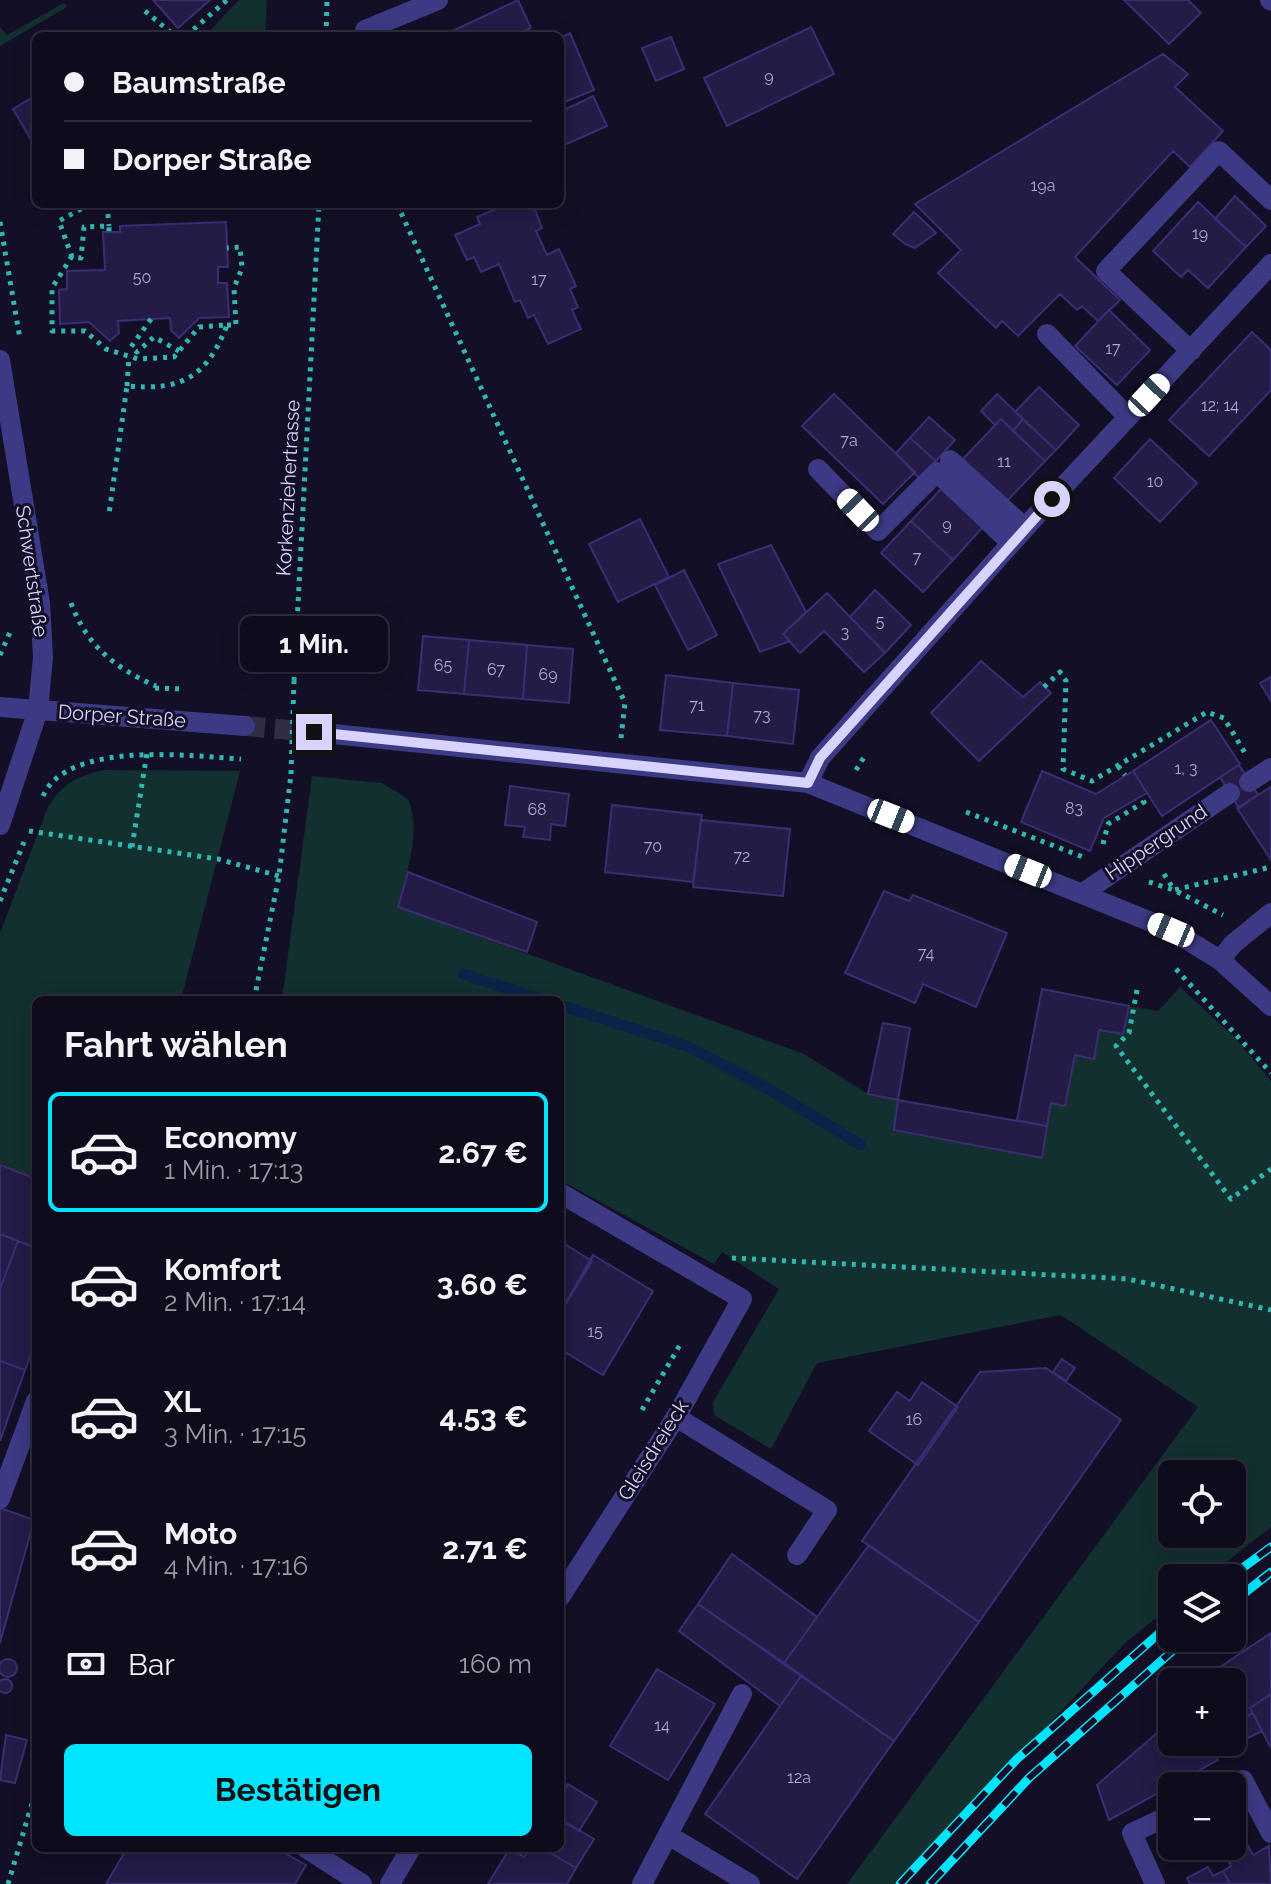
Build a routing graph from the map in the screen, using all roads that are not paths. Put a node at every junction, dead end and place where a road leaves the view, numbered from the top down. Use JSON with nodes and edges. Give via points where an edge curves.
{"nodes":[{"id":1,"x":438,"y":0,"type":"edge"},
{"id":2,"x":365,"y":30,"type":"dead end"},
{"id":3,"x":1271,"y":200,"type":"edge"},
{"id":4,"x":1271,"y":264,"type":"edge"},
{"id":5,"x":1047,"y":334,"type":"dead end"},
{"id":6,"x":1191,"y":351,"type":"junction"},
{"id":7,"x":0,"y":360,"type":"edge"},
{"id":8,"x":1128,"y":417,"type":"junction"},
{"id":9,"x":950,"y":460,"type":"dead end"},
{"id":10,"x":818,"y":469,"type":"dead end"},
{"id":11,"x":1018,"y":535,"type":"junction"},
{"id":12,"x":0,"y":707,"type":"edge"},
{"id":13,"x":38,"y":710,"type":"junction"},
{"id":14,"x":245,"y":726,"type":"tunnel mouth"},
{"id":15,"x":314,"y":732,"type":"tunnel mouth"},
{"id":16,"x":808,"y":783,"type":"junction"},
{"id":17,"x":1230,"y":793,"type":"dead end"},
{"id":18,"x":7,"y":827,"type":"edge"},
{"id":19,"x":1083,"y":893,"type":"junction"},
{"id":20,"x":1271,"y":913,"type":"edge"},
{"id":21,"x":1220,"y":960,"type":"junction"},
{"id":22,"x":1271,"y":1006,"type":"edge"},
{"id":23,"x":564,"y":1195,"type":"edge"},
{"id":24,"x":32,"y":1412,"type":"edge"},
{"id":25,"x":676,"y":1417,"type":"junction"},
{"id":26,"x":0,"y":1499,"type":"edge"},
{"id":27,"x":797,"y":1555,"type":"dead end"},
{"id":28,"x":564,"y":1591,"type":"edge"},
{"id":29,"x":742,"y":1694,"type":"dead end"},
{"id":30,"x":1246,"y":1786,"type":"edge"},
{"id":31,"x":1158,"y":1821,"type":"edge"},
{"id":32,"x":1271,"y":1833,"type":"edge"},
{"id":33,"x":668,"y":1835,"type":"junction"},
{"id":34,"x":312,"y":1852,"type":"edge"},
{"id":35,"x":409,"y":1852,"type":"edge"},
{"id":36,"x":362,"y":1884,"type":"edge"},
{"id":37,"x":390,"y":1884,"type":"edge"},
{"id":38,"x":642,"y":1884,"type":"edge"},
{"id":39,"x":750,"y":1884,"type":"edge"},
{"id":40,"x":1155,"y":1884,"type":"edge"}],
"edges":[{"from":1,"to":2,"type":"street"},
{"from":3,"to":6,"type":"street","via":[[1219,151],[1106,271]]},
{"from":4,"to":6,"type":"street"},
{"from":5,"to":8,"type":"street"},
{"from":6,"to":8,"type":"street"},
{"from":7,"to":13,"type":"street","name":"Schwertstraße","via":[[40,603],[43,657]]},
{"from":8,"to":11,"type":"street"},
{"from":9,"to":11,"type":"street"},
{"from":10,"to":11,"type":"street","via":[[878,531],[937,472]]},
{"from":11,"to":16,"type":"street","via":[[820,758]]},
{"from":12,"to":13,"type":"street","name":"Dorper Straße"},
{"from":13,"to":14,"type":"street","name":"Dorper Straße"},
{"from":13,"to":18,"type":"street","name":"Schwertstraße"},
{"from":15,"to":16,"type":"street"},
{"from":16,"to":19,"type":"street"},
{"from":17,"to":19,"type":"street","name":"Hippergrund"},
{"from":19,"to":21,"type":"street","via":[[1171,930]]},
{"from":20,"to":21,"type":"street"},
{"from":21,"to":22,"type":"street"},
{"from":23,"to":25,"type":"street","name":"Gleisdreieck","via":[[742,1299]]},
{"from":24,"to":26,"type":"street"},
{"from":25,"to":27,"type":"street","via":[[827,1510]]},
{"from":25,"to":28,"type":"street","name":"Gleisdreieck"},
{"from":29,"to":33,"type":"street"},
{"from":30,"to":32,"type":"street"},
{"from":31,"to":40,"type":"street","via":[[1132,1833]]},
{"from":33,"to":38,"type":"street"},
{"from":33,"to":39,"type":"street"},
{"from":34,"to":36,"type":"street"},
{"from":35,"to":37,"type":"street"}]}
